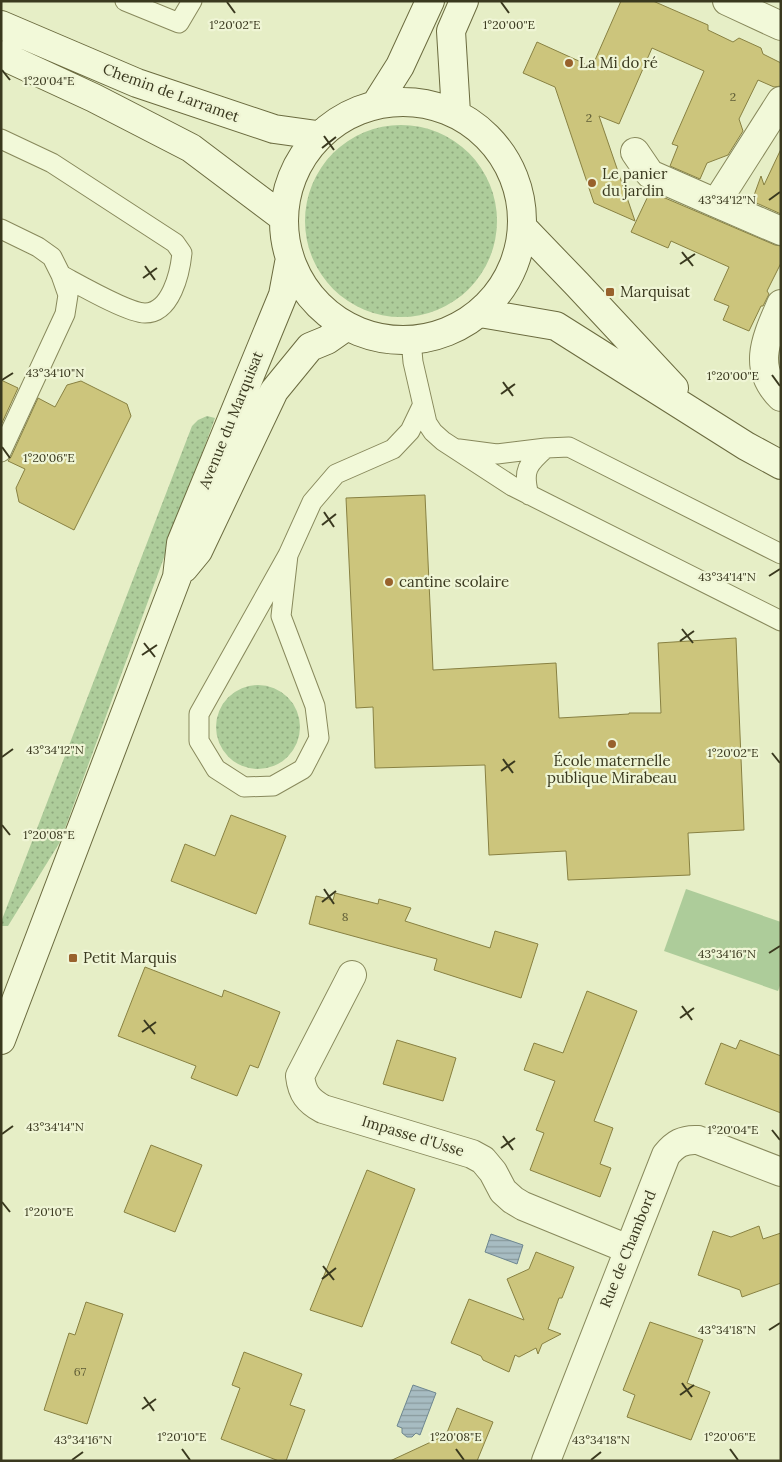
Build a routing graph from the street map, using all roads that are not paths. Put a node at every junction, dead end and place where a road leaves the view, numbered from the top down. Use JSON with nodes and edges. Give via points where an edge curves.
{"nodes":[{"id":1,"x":125,"y":1,"type":"edge"},
{"id":2,"x":192,"y":1,"type":"edge"},
{"id":3,"x":430,"y":1,"type":"edge"},
{"id":4,"x":464,"y":1,"type":"edge"},
{"id":5,"x":727,"y":1,"type":"edge"},
{"id":6,"x":1,"y":25,"type":"edge"},
{"id":7,"x":781,"y":26,"type":"edge"},
{"id":8,"x":1,"y":55,"type":"edge"},
{"id":9,"x":781,"y":102,"type":"edge"},
{"id":10,"x":376,"y":104,"type":"junction"},
{"id":11,"x":456,"y":113,"type":"junction"},
{"id":12,"x":317,"y":135,"type":"junction"},
{"id":13,"x":1,"y":138,"type":"edge"},
{"id":14,"x":635,"y":152,"type":"dead end"},
{"id":15,"x":716,"y":203,"type":"junction"},
{"id":16,"x":284,"y":218,"type":"junction"},
{"id":17,"x":1,"y":230,"type":"edge"},
{"id":18,"x":524,"y":230,"type":"junction"},
{"id":19,"x":781,"y":231,"type":"edge"},
{"id":20,"x":289,"y":263,"type":"junction"},
{"id":21,"x":61,"y":275,"type":"junction"},
{"id":22,"x":781,"y":304,"type":"edge"},
{"id":23,"x":480,"y":313,"type":"junction"},
{"id":24,"x":346,"y":326,"type":"junction"},
{"id":25,"x":411,"y":340,"type":"junction"},
{"id":26,"x":781,"y":396,"type":"edge"},
{"id":27,"x":422,"y":406,"type":"junction"},
{"id":28,"x":699,"y":415,"type":"junction"},
{"id":29,"x":546,"y":448,"type":"junction"},
{"id":30,"x":455,"y":449,"type":"junction"},
{"id":31,"x":1,"y":452,"type":"edge"},
{"id":32,"x":781,"y":465,"type":"edge"},
{"id":33,"x":529,"y":495,"type":"junction"},
{"id":34,"x":781,"y":554,"type":"edge"},
{"id":35,"x":288,"y":555,"type":"junction"},
{"id":36,"x":177,"y":577,"type":"junction"},
{"id":37,"x":781,"y":621,"type":"edge"},
{"id":38,"x":352,"y":975,"type":"dead end"},
{"id":39,"x":1,"y":1040,"type":"edge"},
{"id":40,"x":781,"y":1172,"type":"edge"},
{"id":41,"x":628,"y":1248,"type":"junction"},
{"id":42,"x":546,"y":1461,"type":"edge"}],
"edges":[{"from":1,"to":2,"type":"lane","via":[[179,23]]},
{"from":3,"to":10,"type":"main road","via":[[400,66]]},
{"from":4,"to":11,"type":"main road","via":[[450,31]]},
{"from":5,"to":7,"type":"main road"},
{"from":6,"to":12,"type":"main road","name":"Chemin de Larramet","via":[[136,83],[274,129]]},
{"from":8,"to":16,"type":"main road","name":"Chemin de Larramet","via":[[191,148]]},
{"from":9,"to":15,"type":"main road"},
{"from":10,"to":11,"type":"main road","via":[[418,102]]},
{"from":10,"to":12,"type":"main road","via":[[338,120]]},
{"from":11,"to":18,"type":"main road","via":[[483,132],[506,160],[522,207]]},
{"from":12,"to":16,"type":"main road","via":[[291,179]]},
{"from":13,"to":21,"type":"lane","via":[[52,163],[175,243],[182,253],[179,276],[169,299],[158,309],[146,313],[132,311]]},
{"from":14,"to":15,"type":"main road","via":[[650,174]]},
{"from":15,"to":19,"type":"main road"},
{"from":16,"to":20,"type":"main road"},
{"from":17,"to":21,"type":"lane","via":[[52,257]]},
{"from":18,"to":23,"type":"main road","via":[[518,253],[501,288]]},
{"from":18,"to":28,"type":"main road"},
{"from":20,"to":24,"type":"main road","via":[[315,301]]},
{"from":20,"to":36,"type":"main road","name":"Avenue du Marquisat","via":[[283,295],[181,543]]},
{"from":21,"to":31,"type":"lane","via":[[68,295],[66,314]]},
{"from":22,"to":26,"type":"main road","via":[[765,341],[764,356],[764,371]]},
{"from":23,"to":25,"type":"main road","via":[[446,332]]},
{"from":23,"to":28,"type":"main road","via":[[556,326]]},
{"from":24,"to":25,"type":"main road","via":[[371,336]]},
{"from":24,"to":36,"type":"main road","name":"Avenue du Marquisat","via":[[328,340],[310,347],[274,391],[198,551]]},
{"from":25,"to":27,"type":"lane"},
{"from":27,"to":30,"type":"lane","via":[[426,423]]},
{"from":27,"to":35,"type":"lane","via":[[410,431],[393,449],[336,474],[312,502]]},
{"from":28,"to":32,"type":"main road"},
{"from":29,"to":30,"type":"lane","via":[[496,454]]},
{"from":29,"to":33,"type":"lane","via":[[531,461],[525,480]]},
{"from":29,"to":34,"type":"lane","via":[[570,447]]},
{"from":30,"to":33,"type":"lane"},
{"from":33,"to":37,"type":"lane"},
{"from":35,"to":35,"type":"lane","via":[[199,714],[199,741],[216,769],[244,787],[273,786],[303,769],[319,738],[315,706],[281,616]]},
{"from":36,"to":39,"type":"main road","name":"Avenue du Marquisat"},
{"from":38,"to":41,"type":"main road","name":"Impasse d'Usse","via":[[300,1076],[301,1086],[313,1103],[472,1154],[483,1160],[503,1191],[513,1200]]},
{"from":40,"to":41,"type":"main road","name":"Rue de Chambord","via":[[698,1140],[679,1142],[666,1155]]},
{"from":41,"to":42,"type":"main road","name":"Rue de Chambord"}]}
